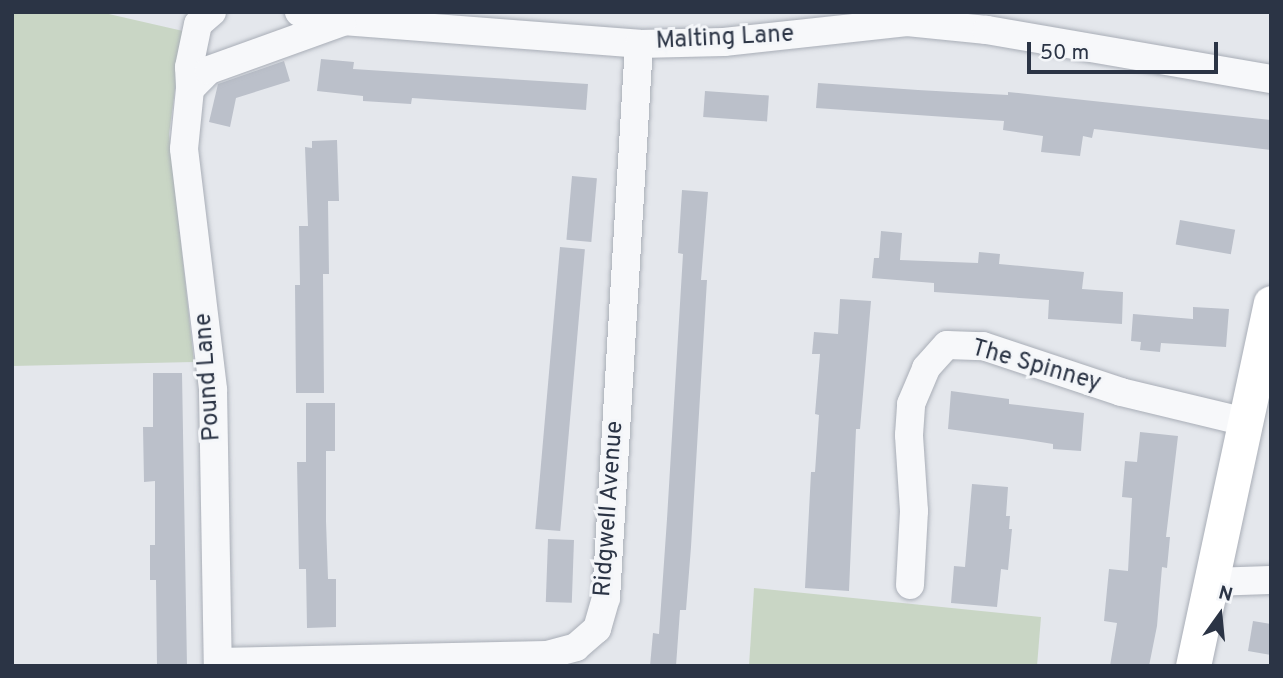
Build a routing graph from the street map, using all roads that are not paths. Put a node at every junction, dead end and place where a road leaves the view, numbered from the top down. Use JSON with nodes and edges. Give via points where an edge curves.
{"nodes":[{"id":1,"x":212,"y":12,"type":"edge"},
{"id":2,"x":299,"y":12,"type":"edge"},
{"id":3,"x":424,"y":20,"type":"edge"},
{"id":4,"x":343,"y":21,"type":"junction"},
{"id":5,"x":639,"y":44,"type":"junction"},
{"id":6,"x":1271,"y":79,"type":"edge"},
{"id":7,"x":190,"y":89,"type":"junction"},
{"id":8,"x":1271,"y":303,"type":"edge"},
{"id":9,"x":1246,"y":422,"type":"junction"},
{"id":10,"x":1271,"y":580,"type":"edge"},
{"id":11,"x":1210,"y":583,"type":"junction"},
{"id":12,"x":910,"y":585,"type":"dead end"},
{"id":13,"x":218,"y":664,"type":"edge"},
{"id":14,"x":1193,"y":666,"type":"edge"}],
"edges":[{"from":1,"to":7,"type":"street","name":"Pound Lane","via":[[198,24],[189,67]]},
{"from":2,"to":4,"type":"street","name":"Malting Lane"},
{"from":3,"to":4,"type":"street","name":"Malting Lane"},
{"from":3,"to":5,"type":"street","name":"Malting Lane"},
{"from":4,"to":7,"type":"street","name":"Malting Lane","via":[[209,70]]},
{"from":5,"to":6,"type":"street","name":"Malting Lane","via":[[724,42],[907,22],[987,30]]},
{"from":5,"to":13,"type":"street","name":"Ridgwell Avenue","via":[[606,597],[597,629],[576,647],[547,655]]},
{"from":7,"to":13,"type":"street","name":"Pound Lane","via":[[184,149],[213,390]]},
{"from":8,"to":9,"type":"main road"},
{"from":9,"to":11,"type":"main road"},
{"from":9,"to":12,"type":"street","name":"The Spinney","via":[[1121,392],[983,346],[947,345],[926,368],[911,404],[914,511]]},
{"from":10,"to":11,"type":"street"},
{"from":11,"to":14,"type":"main road"}]}
